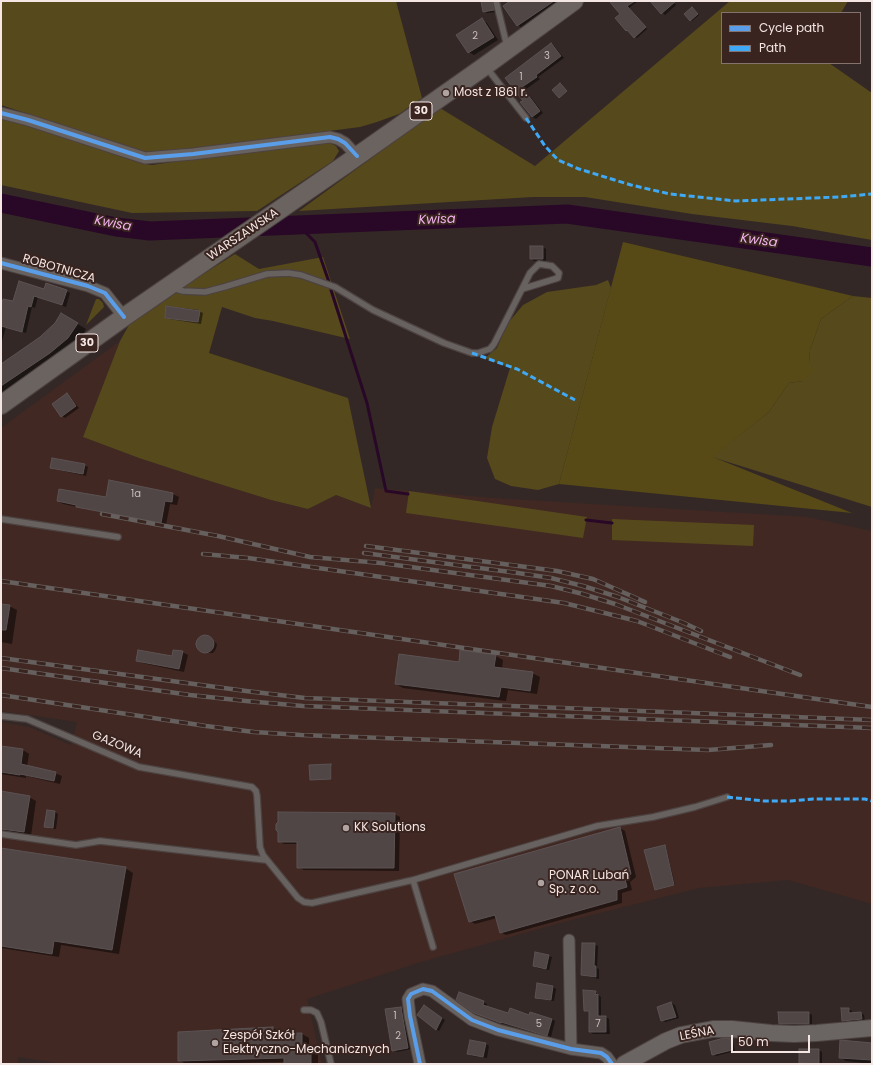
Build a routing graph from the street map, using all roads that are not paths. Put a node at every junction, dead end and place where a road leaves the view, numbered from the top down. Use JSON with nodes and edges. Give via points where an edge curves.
{"nodes":[{"id":1,"x":496,"y":1,"type":"edge"},
{"id":2,"x":574,"y":1,"type":"edge"},
{"id":3,"x":510,"y":48,"type":"junction"},
{"id":4,"x":485,"y":66,"type":"junction"},
{"id":5,"x":1,"y":113,"type":"edge"},
{"id":6,"x":526,"y":118,"type":"dead end"},
{"id":7,"x":352,"y":160,"type":"junction"},
{"id":8,"x":1,"y":263,"type":"edge"},
{"id":9,"x":171,"y":284,"type":"junction"},
{"id":10,"x":522,"y":289,"type":"junction"},
{"id":11,"x":124,"y":317,"type":"junction"},
{"id":12,"x":1,"y":405,"type":"edge"},
{"id":13,"x":1,"y":519,"type":"edge"},
{"id":14,"x":118,"y":537,"type":"dead end"},
{"id":15,"x":1,"y":716,"type":"edge"},
{"id":16,"x":727,"y":797,"type":"dead end"},
{"id":17,"x":1,"y":834,"type":"edge"},
{"id":18,"x":266,"y":860,"type":"junction"},
{"id":19,"x":413,"y":880,"type":"junction"},
{"id":20,"x":570,"y":940,"type":"dead end"},
{"id":21,"x":433,"y":947,"type":"dead end"},
{"id":22,"x":304,"y":1010,"type":"dead end"},
{"id":23,"x":872,"y":1028,"type":"edge"},
{"id":24,"x":571,"y":1049,"type":"junction"},
{"id":25,"x":331,"y":1064,"type":"edge"},
{"id":26,"x":420,"y":1064,"type":"edge"},
{"id":27,"x":612,"y":1064,"type":"edge"},
{"id":28,"x":624,"y":1064,"type":"edge"}],
"edges":[{"from":1,"to":3,"type":"lane","via":[[506,42]]},
{"from":2,"to":3,"type":"main road","number":"30"},
{"from":3,"to":4,"type":"main road","number":"30"},
{"from":4,"to":6,"type":"lane"},
{"from":4,"to":7,"type":"main road","name":"WARSZAWSKA","number":"30"},
{"from":5,"to":7,"type":"street","via":[[145,158],[330,137],[345,143]]},
{"from":7,"to":9,"type":"main road","name":"WARSZAWSKA","number":"30"},
{"from":8,"to":11,"type":"street","name":"ROBOTNICZA","via":[[88,286],[105,293]]},
{"from":9,"to":10,"type":"lane","via":[[184,291],[205,292],[267,274],[302,275],[335,287],[373,310],[472,353],[490,349],[494,344]]},
{"from":9,"to":11,"type":"main road","name":"WARSZAWSKA","number":"30"},
{"from":10,"to":10,"type":"lane","via":[[530,273],[539,264],[552,266],[559,273],[558,278]]},
{"from":11,"to":12,"type":"main road","name":"WARSZAWSKA","number":"30"},
{"from":13,"to":14,"type":"lane"},
{"from":15,"to":18,"type":"lane","name":"GAZOWA","via":[[27,719],[139,767],[252,787],[257,796],[260,847]]},
{"from":16,"to":19,"type":"lane","via":[[653,817],[598,826]]},
{"from":17,"to":18,"type":"lane","via":[[76,845],[100,841]]},
{"from":18,"to":19,"type":"lane","via":[[298,898],[308,903]]},
{"from":19,"to":21,"type":"lane"},
{"from":20,"to":24,"type":"street"},
{"from":22,"to":25,"type":"lane","via":[[317,1013]]},
{"from":23,"to":28,"type":"main road","name":"LEŚNA","via":[[794,1034],[713,1030],[681,1035]]},
{"from":24,"to":26,"type":"street","via":[[504,1032],[472,1020],[432,991],[423,989],[411,994],[408,1000]]},
{"from":24,"to":27,"type":"street","via":[[601,1053]]}]}
